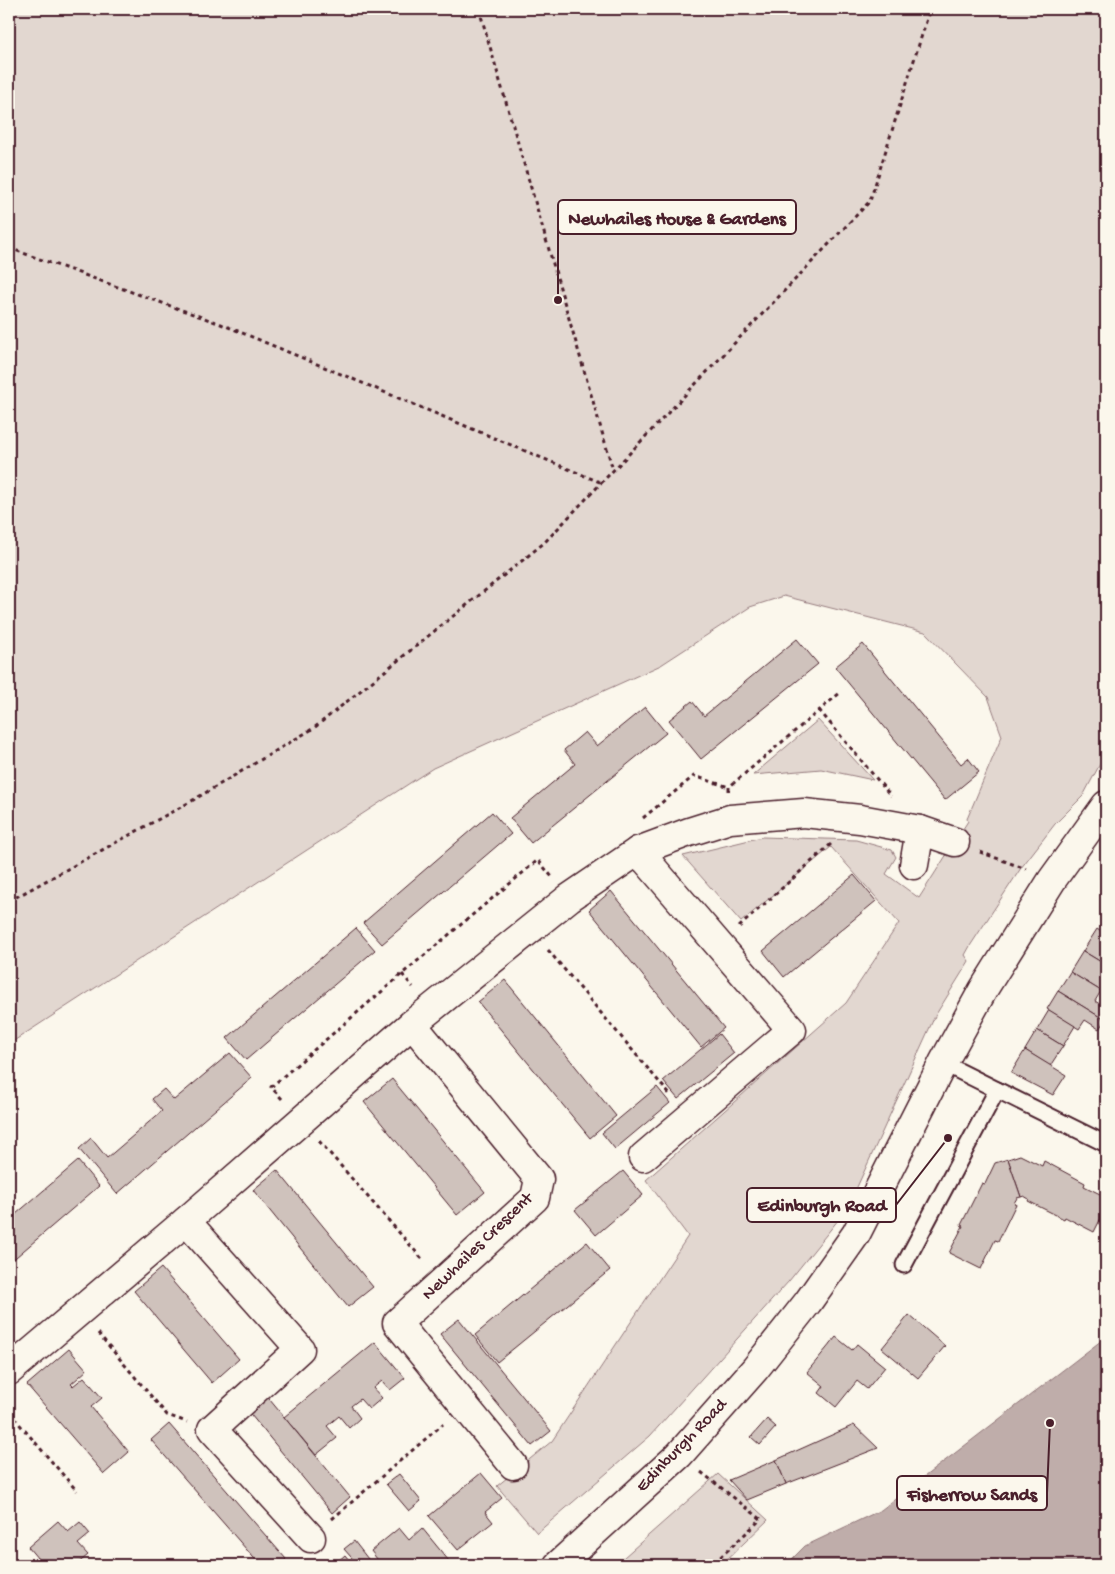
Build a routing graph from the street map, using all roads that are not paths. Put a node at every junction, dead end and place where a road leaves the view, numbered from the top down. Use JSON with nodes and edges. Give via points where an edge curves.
{"nodes":[{"id":1,"x":1106,"y":805,"type":"edge"},
{"id":2,"x":920,"y":830,"type":"junction"},
{"id":3,"x":955,"y":842,"type":"road end"},
{"id":4,"x":638,"y":851,"type":"junction"},
{"id":5,"x":914,"y":865,"type":"dead end"},
{"id":6,"x":412,"y":1024,"type":"junction"},
{"id":7,"x":943,"y":1063,"type":"junction"},
{"id":8,"x":997,"y":1090,"type":"junction"},
{"id":9,"x":1106,"y":1144,"type":"edge"},
{"id":10,"x":643,"y":1157,"type":"dead end"},
{"id":11,"x":186,"y":1221,"type":"junction"},
{"id":12,"x":904,"y":1266,"type":"dead end"},
{"id":13,"x":9,"y":1371,"type":"edge"},
{"id":14,"x":513,"y":1465,"type":"dead end"},
{"id":15,"x":311,"y":1538,"type":"road end"},
{"id":16,"x":558,"y":1565,"type":"edge"}],
"edges":[{"from":1,"to":7,"type":"street","name":"Edinburgh Road","via":[[1052,880]]},
{"from":2,"to":3,"type":"street"},
{"from":2,"to":4,"type":"street","via":[[860,819],[804,814],[730,819]]},
{"from":2,"to":5,"type":"street"},
{"from":4,"to":6,"type":"street","via":[[569,898]]},
{"from":4,"to":10,"type":"street","via":[[792,1030]]},
{"from":6,"to":11,"type":"street"},
{"from":6,"to":14,"type":"street","name":"Newhailes Crescent","via":[[539,1179],[535,1198],[397,1323]]},
{"from":7,"to":8,"type":"lane"},
{"from":7,"to":16,"type":"street","name":"Edinburgh Road","via":[[856,1234],[808,1302],[755,1369],[679,1455]]},
{"from":8,"to":9,"type":"lane"},
{"from":8,"to":12,"type":"lane"},
{"from":11,"to":13,"type":"street"},
{"from":11,"to":15,"type":"street","via":[[300,1349],[212,1429]]}]}
